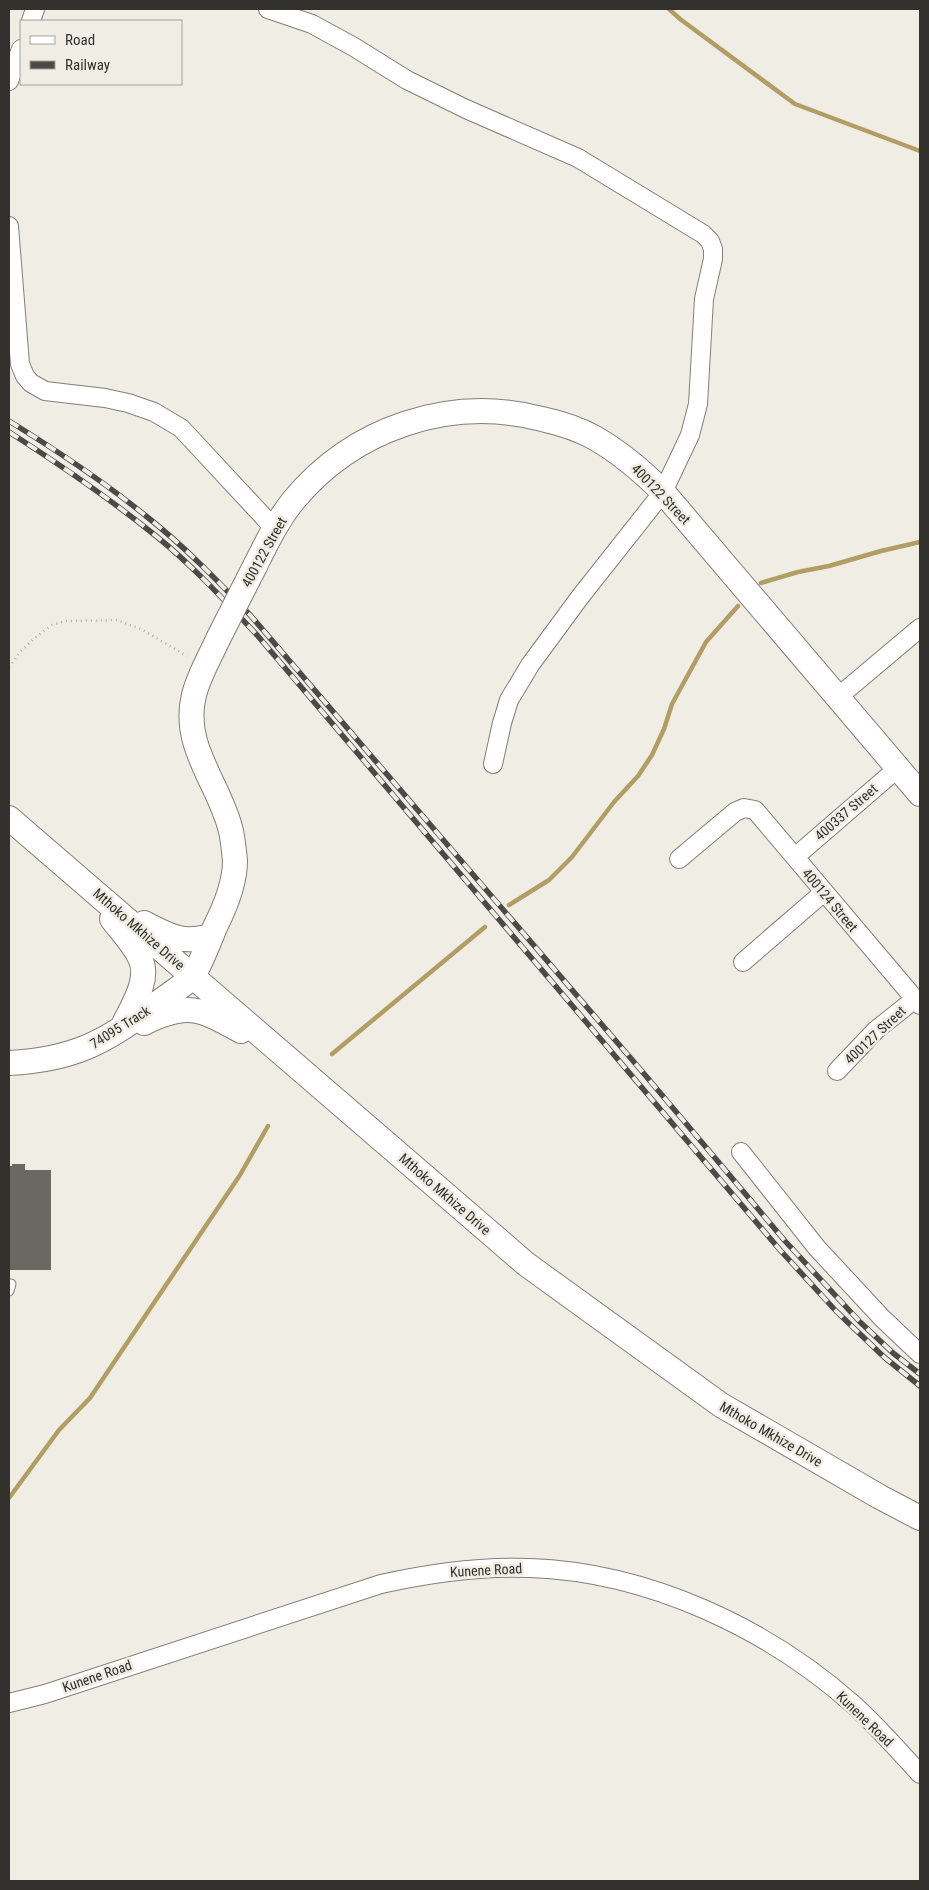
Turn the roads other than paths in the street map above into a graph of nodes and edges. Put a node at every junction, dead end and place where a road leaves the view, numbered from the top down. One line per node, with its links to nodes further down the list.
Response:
1 (268, 9): 5 (street)
2 (20, 52): 3 (street)
3 (9, 81)
4 (9, 226): 6 (street)
5 (663, 492): 6 (street, 400122 Street); 8 (street, 400122 Street); 9 (street)
6 (274, 528): 18 (street, 400122 Street, bridge)
7 (920, 628): 8 (street)
8 (838, 697): 10 (street, 400122 Street)
9 (492, 764)
10 (898, 768): 11 (street, 400122 Street); 13 (street, 400337 Street)
11 (920, 794)
12 (9, 818): 15 (street, Mthoko Mkhize Drive)
13 (794, 857): 14 (street, 400124 Street); 16 (street, 400124 Street)
14 (679, 859)
15 (75, 873): 17 (street, Mthoko Mkhize Drive); 22 (street)
16 (824, 892): 19 (street); 21 (street, 400124 Street)
17 (116, 909): 18 (street); 20 (street, Mthoko Mkhize Drive)
18 (212, 935): 20 (street, 400122 Street)
19 (743, 962)
20 (193, 976): 22 (street, 74095 Track); 24 (street, Mthoko Mkhize Drive)
21 (917, 1002): 26 (street, 400127 Street)
22 (122, 1028): 23 (street, 74095 Track)
23 (96, 1044): 24 (street); 25 (street, 74095 Track)
24 (278, 1051): 29 (street, Mthoko Mkhize Drive)
25 (9, 1063)
26 (837, 1071)
27 (742, 1152): 28 (street)
28 (920, 1354)
29 (920, 1518)
30 (9, 1703): 31 (street, Kunene Road)
31 (920, 1774)

